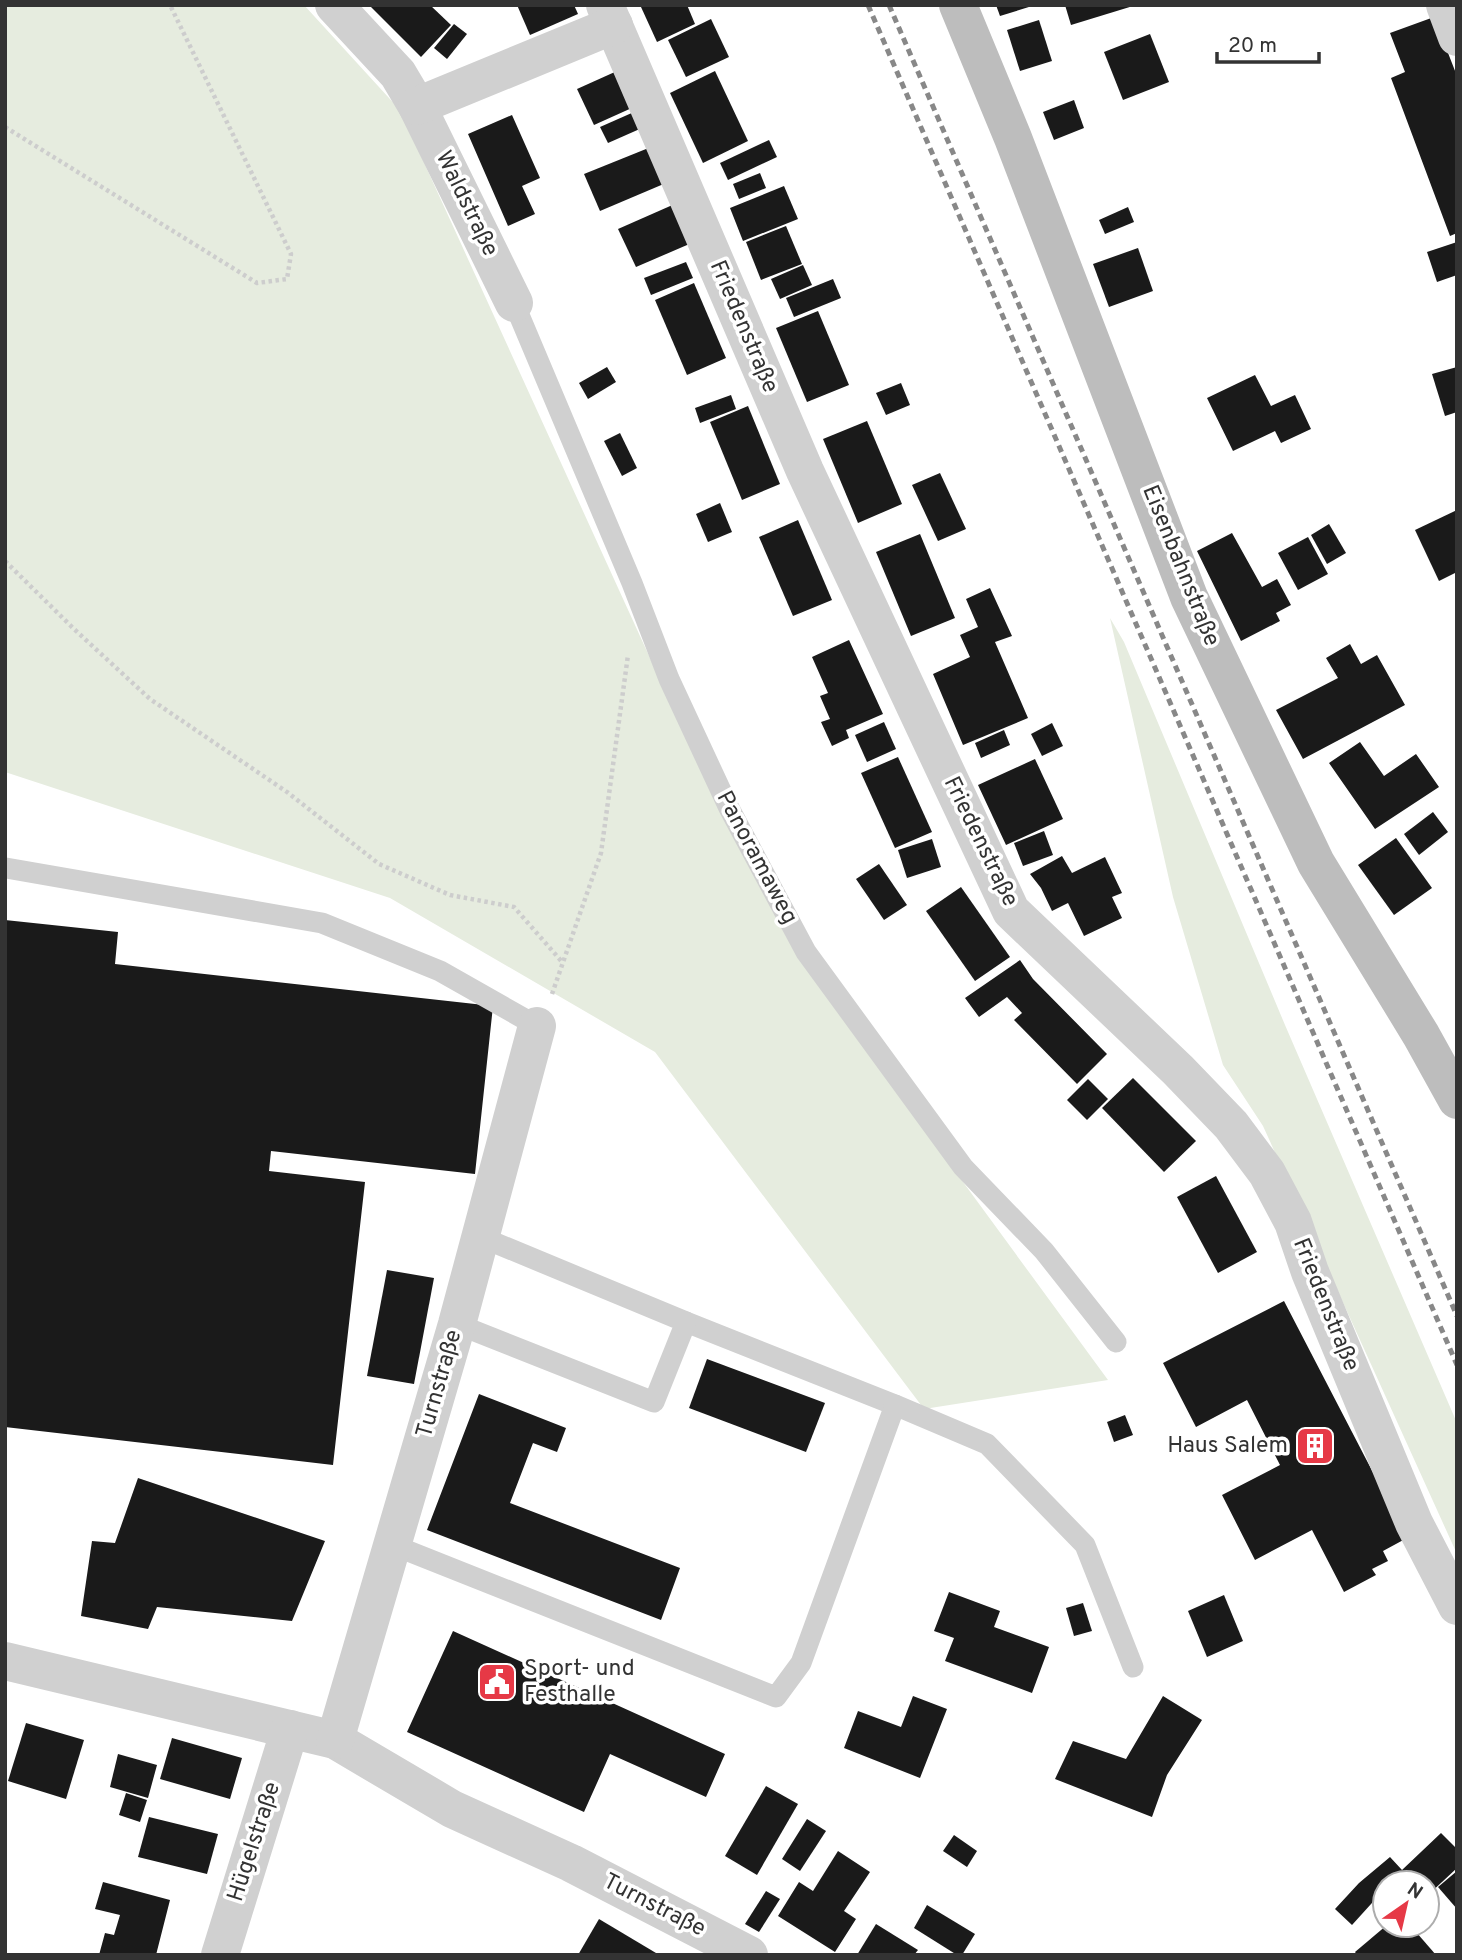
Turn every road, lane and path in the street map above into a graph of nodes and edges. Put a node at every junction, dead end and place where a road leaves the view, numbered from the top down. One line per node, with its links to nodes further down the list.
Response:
1 (170, 5): 8 (path)
2 (334, 5): 7 (street, Waldstraße)
3 (958, 5): 15 (main road, Eisenbahnstraße)
4 (1445, 5): 6 (street)
5 (610, 15): 7 (street); 22 (street, Friedenstraße)
6 (1457, 37)
7 (417, 106): 9 (street, Waldstraße)
8 (5, 127)
9 (514, 303): 19 (lane, Panoramaweg)
10 (5, 561): 13 (path)
11 (629, 651): 13 (path)
12 (6, 868): 14 (lane)
13 (563, 962): 14 (path)
14 (537, 1026): 16 (street, Turnstraße)
15 (1457, 1100)
16 (481, 1237): 17 (lane); 18 (street, Turnstraße)
17 (686, 1322): 18 (lane); 20 (lane)
18 (457, 1324): 21 (street, Turnstraße)
19 (1116, 1342)
20 (895, 1405): 21 (lane); 24 (lane)
21 (393, 1545): 26 (street, Turnstraße)
22 (1457, 1606)
23 (5, 1661): 25 (street, Turnstraße)
24 (1133, 1667)
25 (290, 1729): 26 (street, Turnstraße); 27 (street, Hügelstraße)
26 (335, 1740): 28 (street, Turnstraße)
27 (220, 1955)
28 (749, 1955)

